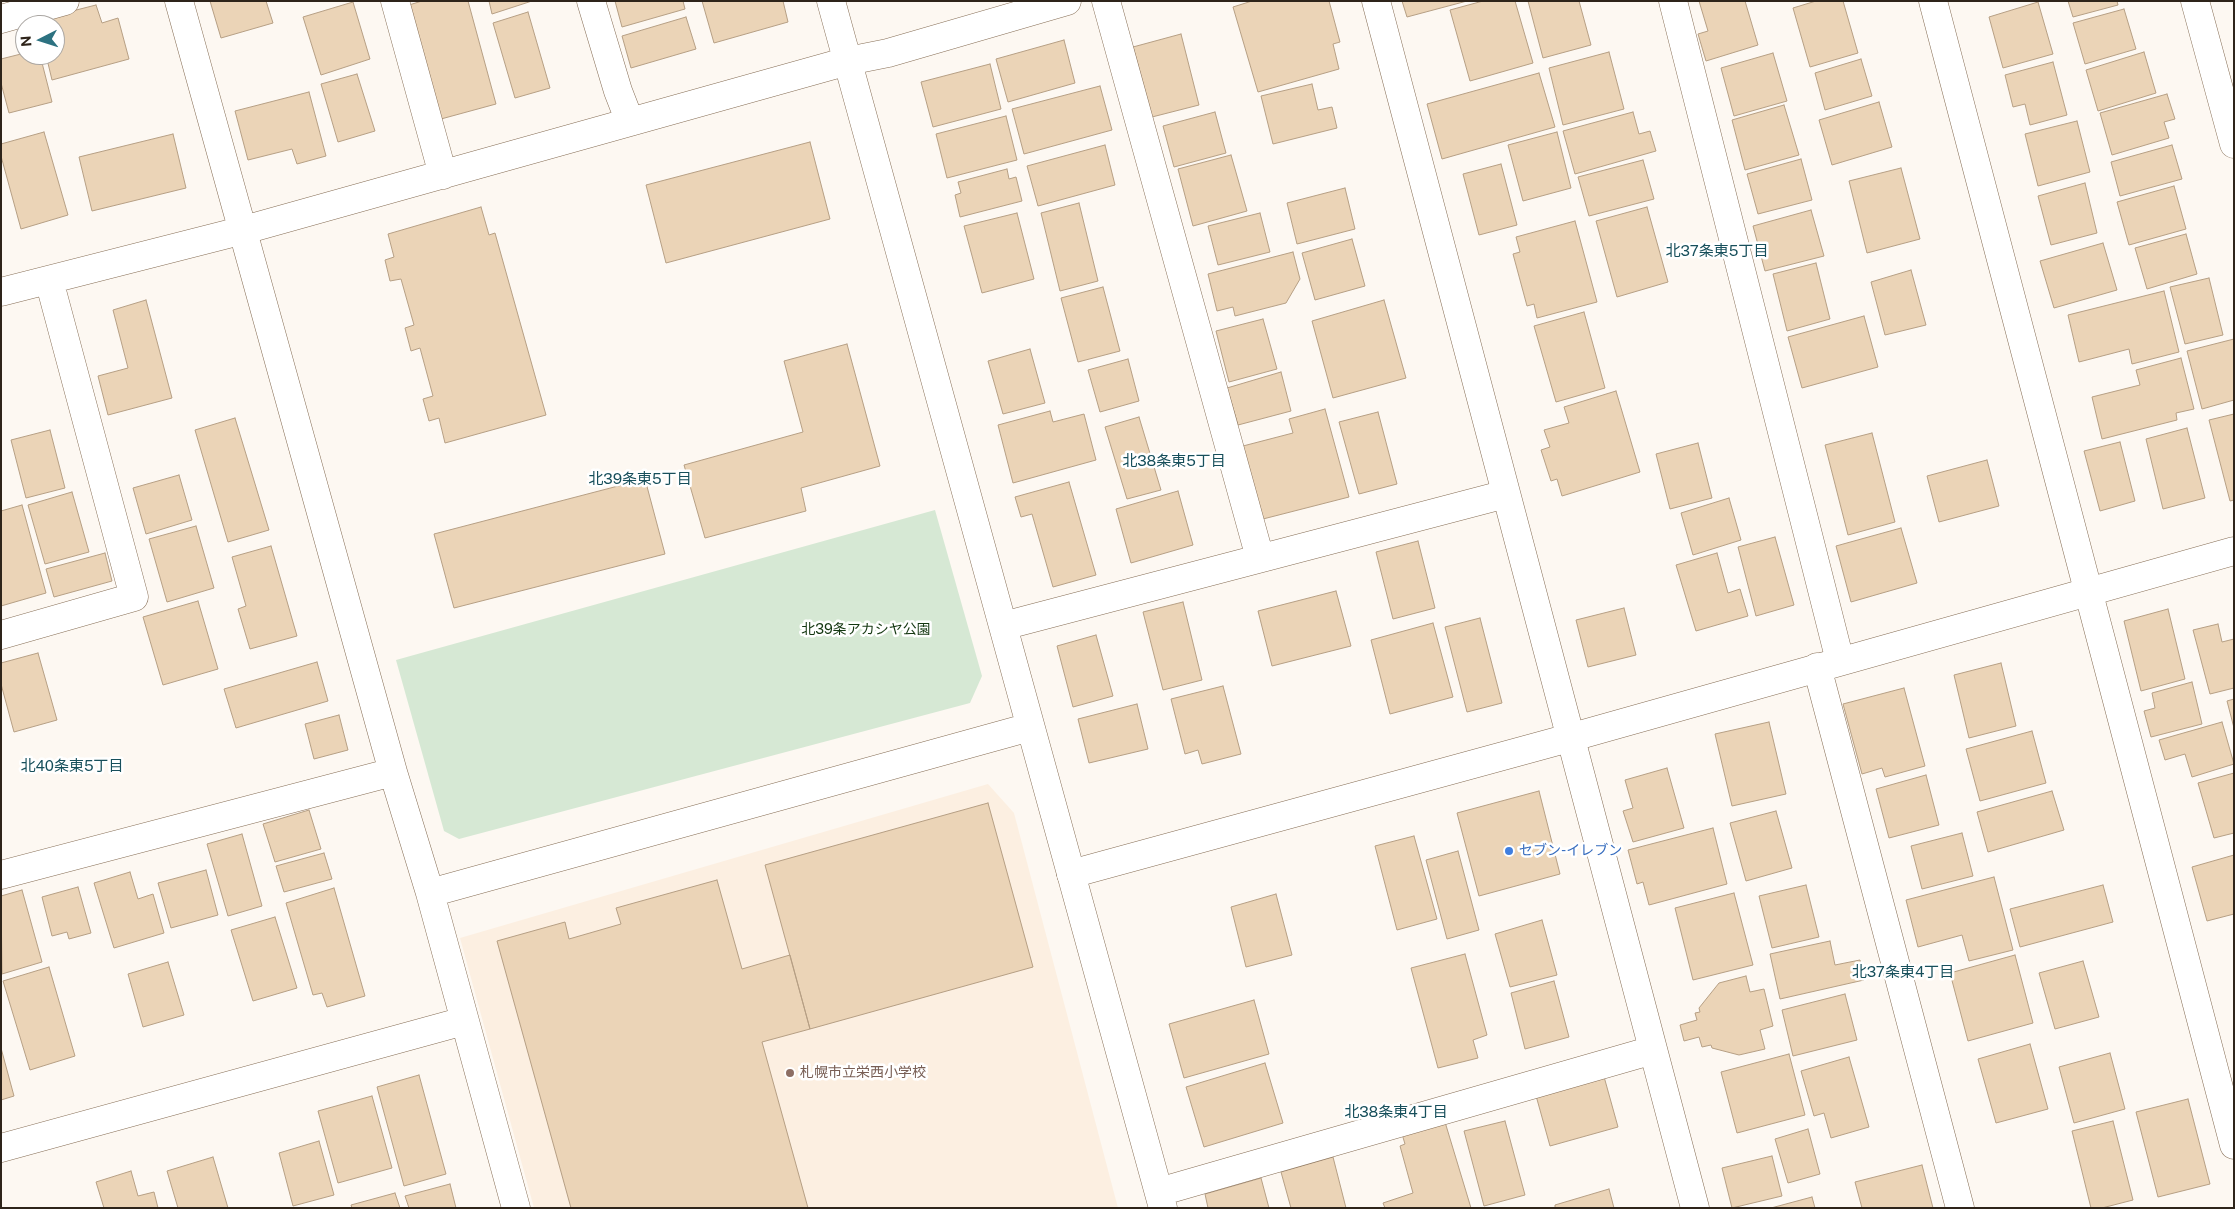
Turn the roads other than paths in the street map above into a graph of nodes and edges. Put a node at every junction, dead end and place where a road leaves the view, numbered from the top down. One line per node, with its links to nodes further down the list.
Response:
1 (65, 1): 12 (street)
2 (179, 1): 17 (street)
3 (395, 1): 16 (street)
4 (591, 1): 14 (street)
5 (831, 1): 13 (street)
6 (1068, 1): 13 (street)
7 (1106, 1): 22 (street)
8 (1376, 1): 20 (street)
9 (1673, 1): 26 (street)
10 (1934, 1): 23 (street)
11 (2194, 1): 15 (street)
12 (1, 19)
13 (848, 60): 14 (street); 24 (street)
14 (630, 122): 16 (street)
15 (2234, 144)
16 (443, 175): 17 (street)
17 (244, 230): 18 (street); 29 (street)
18 (49, 280): 19 (street); 25 (street)
19 (1, 292)
20 (1506, 494): 22 (street); 28 (street)
21 (2234, 551): 23 (street)
22 (1260, 558): 24 (street)
23 (2088, 591): 26 (street); 35 (street)
24 (1003, 626): 27 (street)
25 (1, 635)
26 (1828, 664): 28 (street); 40 (street)
27 (1030, 727): 30 (street); 32 (street)
28 (1569, 738): 30 (street); 34 (street)
29 (393, 772): 31 (street); 32 (street)
30 (1071, 874): 37 (street)
31 (1, 875)
32 (430, 893): 33 (street)
33 (464, 1021): 36 (street); 38 (street)
34 (1653, 1050): 37 (street); 39 (street)
35 (2234, 1145)
36 (1, 1148)
37 (1161, 1200)
38 (516, 1208)
39 (1695, 1208)
40 (1960, 1208)

